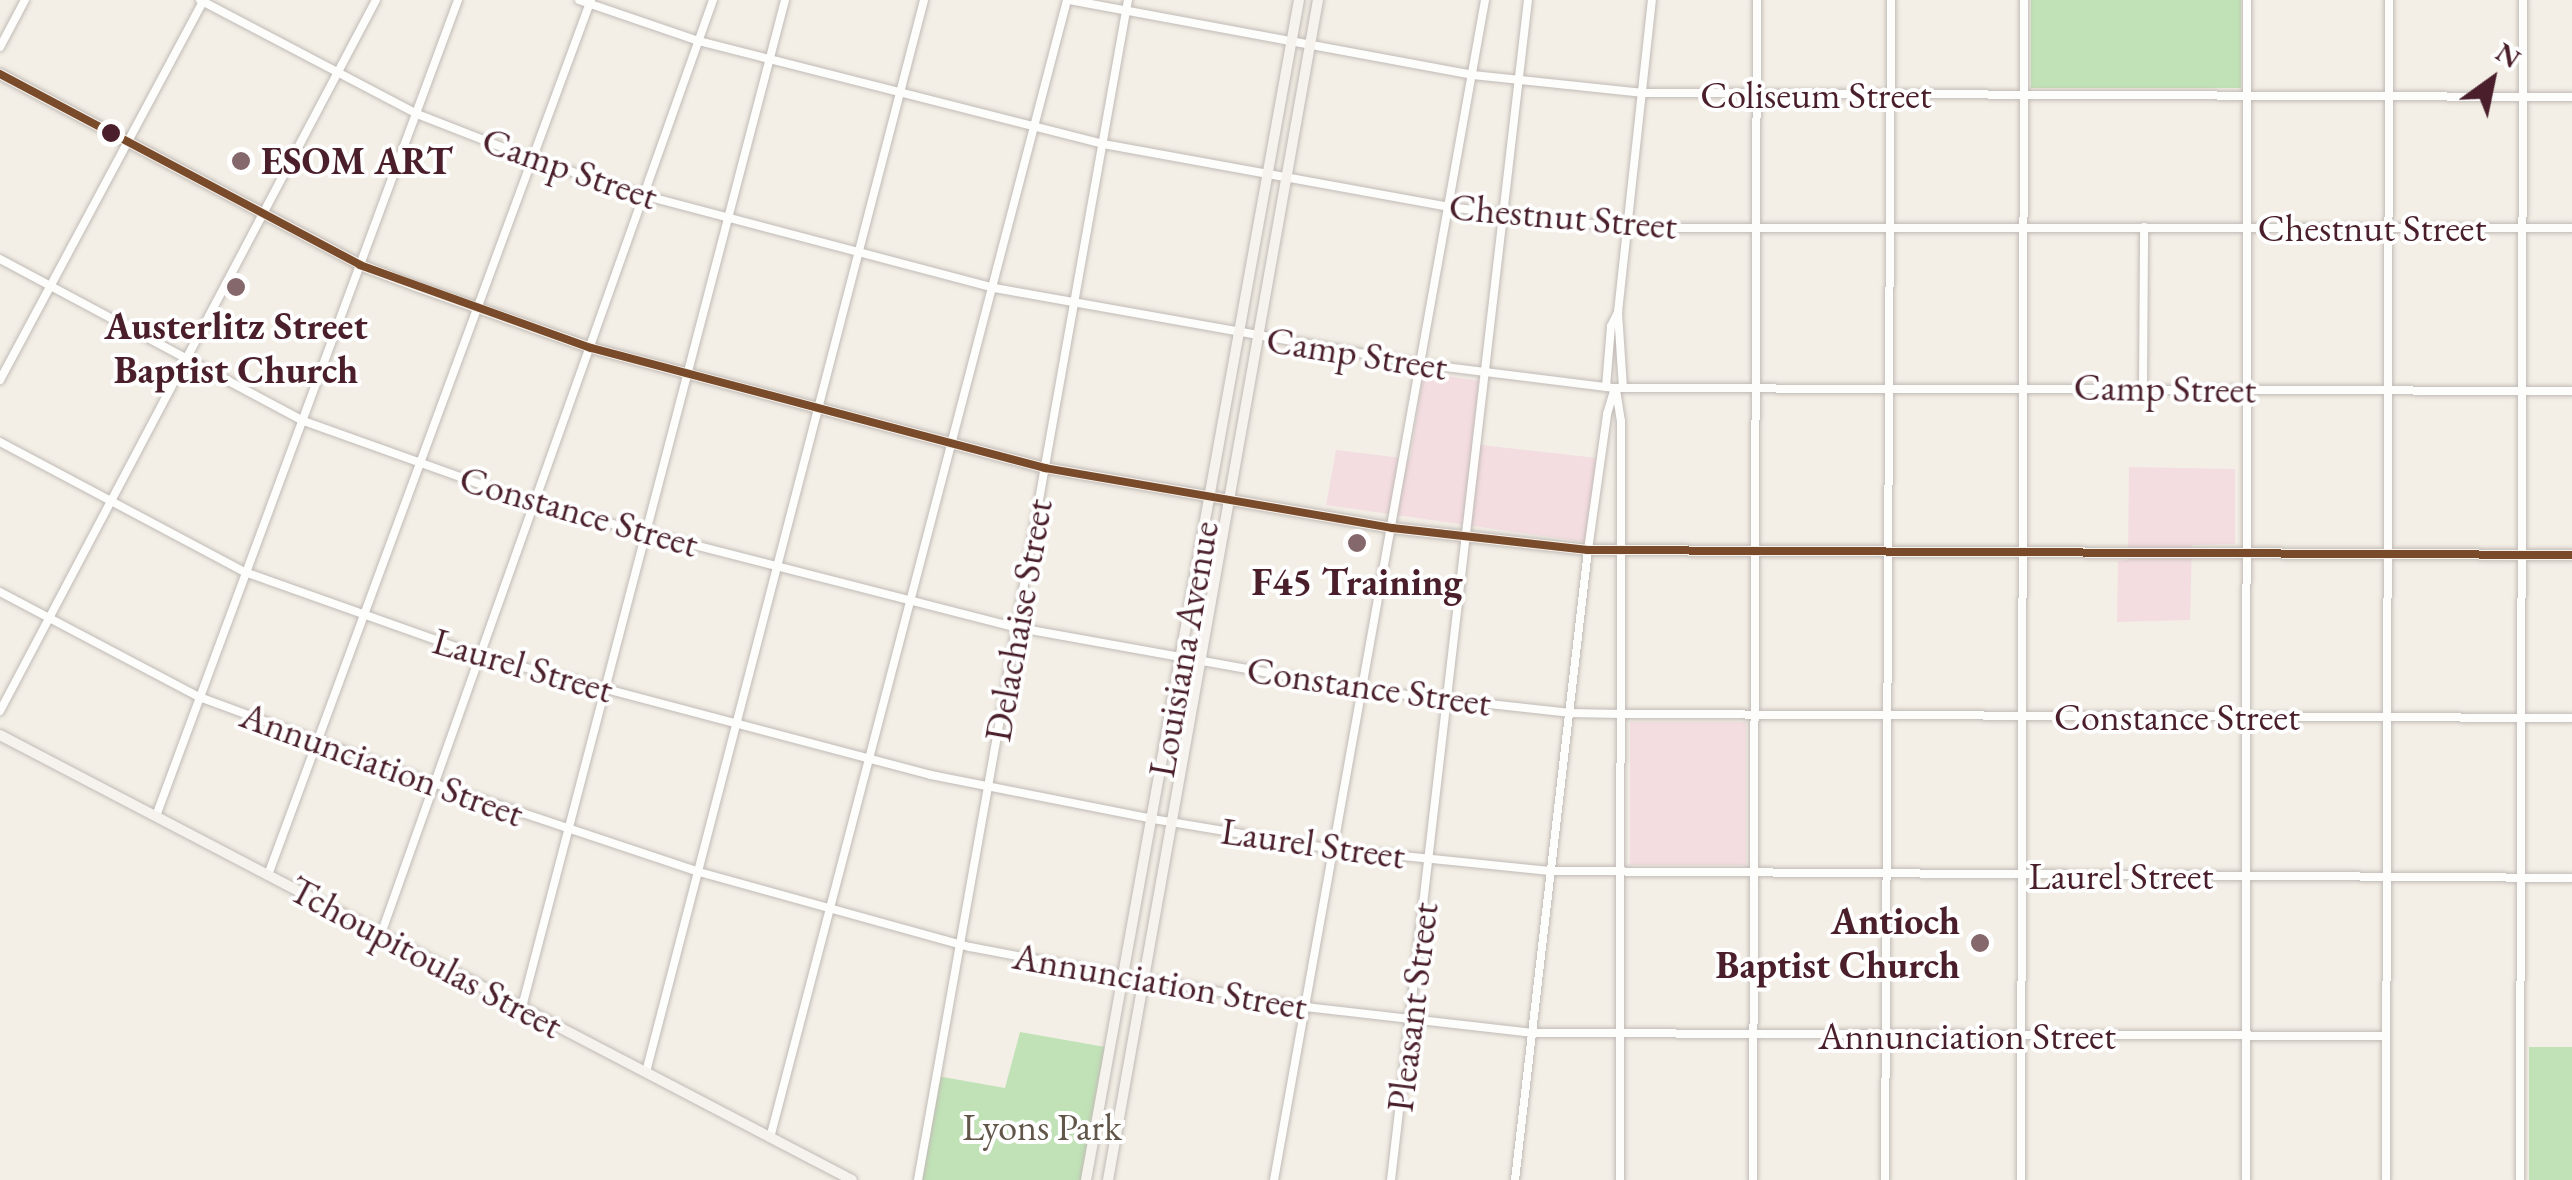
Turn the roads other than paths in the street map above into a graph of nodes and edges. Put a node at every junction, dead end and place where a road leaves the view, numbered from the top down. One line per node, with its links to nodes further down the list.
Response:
1 (25, 0): 26 (street)
2 (202, 0): 29 (street, Camp Street); 44 (street)
3 (376, 0): 29 (street)
4 (458, 0): 42 (street)
5 (579, 0): 22 (street, Chestnut Street)
6 (713, 0): 24 (street)
7 (785, 0): 28 (street)
8 (924, 0): 33 (street)
9 (1068, 0): 23 (street, Coliseum Street); 43 (street)
10 (1128, 0): 23 (street, Delachaise Street)
11 (1299, 0): 25 (street, Louisiana Avenue)
12 (1318, 0): 27 (street, Louisiana Avenue)
13 (1485, 0): 31 (street)
14 (1528, 0): 32 (street, Pleasant Street)
15 (1652, 0): 34 (street)
16 (1757, 0): 35 (street)
17 (1891, 0): 37 (street)
18 (2024, 0): 36 (street)
19 (2247, 0): 41 (street)
20 (2389, 0): 38 (street)
21 (2522, 0): 39 (street)
22 (590, 2): 24 (street, Chestnut Street); 46 (street)
23 (1126, 14): 25 (street, Coliseum Street); 45 (street, Delachaise Street)
24 (699, 41): 28 (street, Chestnut Street); 49 (street)
25 (1292, 44): 27 (street, Coliseum Street); 47 (street, Louisiana Avenue)
26 (0, 47)
27 (1309, 47): 31 (street, Coliseum Street); 48 (street, Louisiana Avenue)
28 (770, 60): 33 (street, Chestnut Street); 53 (street)
29 (338, 73): 42 (street, Camp Street); 52 (street)
30 (0, 74): 44 (street)
31 (1472, 74): 32 (street, Coliseum Street); 50 (street)
32 (1517, 82): 34 (street, Coliseum Street); 51 (street, Pleasant Street)
33 (901, 93): 43 (street, Chestnut Street); 63 (street)
34 (1642, 93): 35 (street, Coliseum Street); 57 (street)
35 (1757, 94): 37 (street, Coliseum Street); 54 (street)
36 (2024, 95): 37 (street, Coliseum Street); 41 (street, Coliseum Street); 55 (street)
37 (1892, 96): 58 (street)
38 (2389, 96): 39 (street, Coliseum Street); 41 (street, Coliseum Street); 60 (street)
39 (2522, 97): 40 (street, Coliseum Street); 61 (street)
40 (2572, 97)
41 (2246, 99): 59 (street)
42 (418, 114): 46 (street, Camp Street); 65 (street)
43 (1035, 127): 45 (street, Chestnut Street); 67 (street)
44 (126, 142): 52 (street); 66 (street)
45 (1103, 144): 47 (street, Chestnut Street); 68 (street, Delachaise Street)
46 (530, 158): 49 (street, Camp Street); 69 (street)
47 (1268, 174): 48 (street, Chestnut Street); 71 (street, Louisiana Avenue)
48 (1286, 178): 50 (street, Chestnut Street); 72 (street, Louisiana Avenue)
49 (646, 196): 53 (street, Camp Street); 73 (street)
50 (1448, 207): 51 (street, Chestnut Street); 75 (street)
51 (1503, 213): 57 (street, Chestnut Street); 76 (street, Pleasant Street)
52 (264, 214): 65 (street); 74 (street)
53 (729, 219): 63 (street, Camp Street); 77 (street)
54 (1757, 226): 57 (street, Chestnut Street); 58 (street, Chestnut Street); 83 (street)
55 (2024, 226): 56 (street, Chestnut Street); 58 (street, Chestnut Street); 81 (street)
56 (2144, 227): 59 (street, Chestnut Street); 82 (street)
57 (1626, 228): 70 (street)
58 (1890, 228): 80 (street)
59 (2249, 228): 60 (street, Chestnut Street); 84 (street)
60 (2389, 228): 61 (street, Chestnut Street); 85 (street)
61 (2522, 228): 62 (street, Chestnut Street); 86 (street)
62 (2572, 228)
63 (862, 254): 67 (street, Camp Street); 88 (street)
64 (0, 259): 66 (street, Constance Street)
65 (360, 265): 69 (street); 89 (street)
66 (50, 286): 74 (street, Constance Street); 78 (street)
67 (994, 288): 68 (street, Camp Street); 91 (street)
68 (1075, 305): 71 (street, Camp Street); 93 (street, Delachaise Street)
69 (475, 308): 73 (street); 92 (street)
70 (1618, 312): 79 (street); 79 (street)
71 (1239, 333): 72 (street, Camp Street); 94 (street, Louisiana Avenue)
72 (1258, 337): 75 (street, Camp Street); 95 (street, Louisiana Avenue)
73 (591, 348): 77 (street); 97 (street)
74 (188, 359): 89 (street, Constance Street); 96 (street)
75 (1421, 364): 76 (street, Camp Street); 98 (street)
76 (1486, 373): 79 (street, Camp Street); 100 (street, Pleasant Street)
77 (688, 374): 88 (street); 99 (street)
78 (0, 380)
79 (1615, 387): 83 (street, Camp Street); 101 (street); 102 (street)
80 (1891, 387): 81 (street, Camp Street); 83 (street, Camp Street); 104 (street)
81 (2024, 387): 82 (street, Camp Street); 105 (street)
82 (2143, 387): 84 (street, Camp Street)
83 (1754, 388): 103 (street)
84 (2248, 390): 85 (street, Camp Street); 106 (street)
85 (2389, 390): 86 (street, Camp Street); 107 (street)
86 (2522, 390): 87 (street, Camp Street); 108 (street)
87 (2572, 390)
88 (819, 409): 91 (street); 110 (street)
89 (301, 420): 92 (street, Constance Street); 111 (street)
90 (0, 442): 96 (street, Laurel Street)
91 (950, 444): 93 (street); 115 (street)
92 (418, 464): 97 (street, Constance Street); 116 (street)
93 (1045, 468): 94 (street); 118 (street, Delachaise Street)
94 (1210, 497): 95 (street); 112 (street, Louisiana Avenue)
95 (1230, 501): 98 (street); 113 (street, Louisiana Avenue)
96 (112, 502): 111 (street, Laurel Street); 117 (street)
97 (535, 504): 99 (street, Constance Street); 119 (street)
98 (1392, 528): 100 (street); 123 (street)
99 (647, 533): 110 (street, Constance Street); 122 (street)
100 (1466, 539): 101 (street); 125 (street, Pleasant Street)
101 (1588, 550): 102 (street); 127 (street)
102 (1620, 550): 103 (street); 128 (street)
103 (1754, 550): 104 (street); 129 (street)
104 (1890, 552): 105 (street); 130 (street)
105 (2023, 554): 106 (street); 131 (street)
106 (2248, 554): 107 (street); 132 (street)
107 (2388, 554): 108 (street); 133 (street)
108 (2522, 555): 109 (street); 134 (street)
109 (2572, 555)
110 (779, 567): 115 (street, Constance Street); 136 (street)
111 (245, 572): 116 (street, Laurel Street); 124 (street)
112 (1197, 576): 113 (street); 120 (street, Louisiana Avenue)
113 (1215, 579): 121 (street, Louisiana Avenue)
114 (0, 592): 117 (street, Annunciation Street)
115 (910, 601): 118 (street, Constance Street); 139 (street)
116 (362, 616): 119 (street, Laurel Street); 138 (street)
117 (49, 618): 124 (street, Annunciation Street); 126 (street)
118 (1019, 628): 120 (street, Constance Street); 141 (street, Delachaise Street)
119 (481, 656): 122 (street, Laurel Street); 140 (street)
120 (1182, 657): 121 (street, Constance Street); 143 (street, Louisiana Avenue)
121 (1200, 660): 123 (street, Constance Street); 144 (street, Louisiana Avenue)
122 (607, 690): 136 (street, Laurel Street); 145 (street)
123 (1362, 690): 125 (street, Constance Street); 146 (street)
124 (199, 698): 138 (street, Annunciation Street); 142 (street)
125 (1447, 700): 127 (street, Constance Street); 147 (street, Pleasant Street)
126 (0, 711)
127 (1569, 713): 128 (street, Constance Street); 148 (street)
128 (1622, 714): 129 (street, Constance Street); 150 (street)
129 (1754, 714): 130 (street, Constance Street); 151 (street)
130 (1887, 714): 131 (street, Constance Street); 152 (street)
131 (2023, 716): 132 (street, Constance Street); 154 (street)
132 (2247, 717): 133 (street, Constance Street); 155 (street)
133 (2387, 717): 134 (street, Constance Street); 156 (street)
134 (2522, 718): 135 (street, Constance Street); 157 (street)
135 (2572, 718)
136 (737, 724): 139 (street, Laurel Street); 149 (street)
137 (0, 735): 142 (street, Tchoupitoulas Street)
138 (318, 740): 140 (street, Annunciation Street); 153 (street)
139 (870, 760): 141 (street, Laurel Street); 159 (street)
140 (436, 784): 145 (street, Annunciation Street); 160 (street)
141 (988, 787): 143 (street, Laurel Street); 161 (street, Delachaise Street)
142 (156, 816): 153 (street, Tchoupitoulas Street)
143 (1153, 819): 144 (street, Laurel Street); 162 (street, Louisiana Avenue)
144 (1171, 822): 146 (street, Laurel Street); 163 (street, Louisiana Avenue)
145 (570, 831): 149 (street, Annunciation Street); 164 (street)
146 (1333, 849): 147 (street, Laurel Street); 165 (street)
147 (1429, 860): 148 (street, Laurel Street); 166 (street, Pleasant Street)
148 (1551, 871): 150 (street, Laurel Street); 167 (street)
149 (699, 872): 159 (street, Annunciation Street); 174 (street)
150 (1621, 872): 151 (street, Laurel Street); 168 (street)
151 (1755, 874): 152 (street, Laurel Street); 170 (street)
152 (1886, 874): 154 (street, Laurel Street); 171 (street)
153 (268, 875): 160 (street, Tchoupitoulas Street)
154 (2022, 876): 155 (street, Laurel Street); 169 (street)
155 (2246, 876): 156 (street, Laurel Street); 172 (street)
156 (2386, 877): 157 (street, Laurel Street); 173 (street)
157 (2521, 878): 158 (street, Laurel Street); 189 (street)
158 (2572, 878)
159 (830, 908): 161 (street, Annunciation Street); 175 (street)
160 (381, 934): 164 (street, Tchoupitoulas Street)
161 (960, 944): 162 (street, Annunciation Street); 177 (street, Delachaise Street)
162 (1124, 975): 163 (street, Annunciation Street); 178 (street, Louisiana Avenue)
163 (1144, 978): 165 (street, Annunciation Street); 179 (street, Louisiana Avenue)
164 (522, 1007): 174 (street, Tchoupitoulas Street)
165 (1306, 1007): 166 (street, Annunciation Street); 180 (street)
166 (1410, 1019): 167 (street, Annunciation Street); 181 (street, Pleasant Street)
167 (1532, 1033): 168 (street, Annunciation Street); 182 (street)
168 (1620, 1035): 170 (street, Annunciation Street); 183 (street)
169 (2022, 1035): 171 (street, Annunciation Street); 172 (street, Annunciation Street); 186 (street)
170 (1754, 1036): 171 (street, Annunciation Street); 184 (street)
171 (1888, 1036): 185 (street)
172 (2246, 1036): 173 (street, Annunciation Street); 187 (street)
173 (2386, 1036): 188 (street)
174 (646, 1072): 175 (street, Tchoupitoulas Street)
175 (770, 1138): 176 (street, Tchoupitoulas Street)
176 (852, 1180)
177 (918, 1180)
178 (1086, 1180)
179 (1108, 1180)
180 (1274, 1180)
181 (1392, 1180)
182 (1515, 1180)
183 (1620, 1180)
184 (1753, 1180)
185 (1885, 1180)
186 (2022, 1180)
187 (2246, 1180)
188 (2386, 1180)
189 (2520, 1180)

